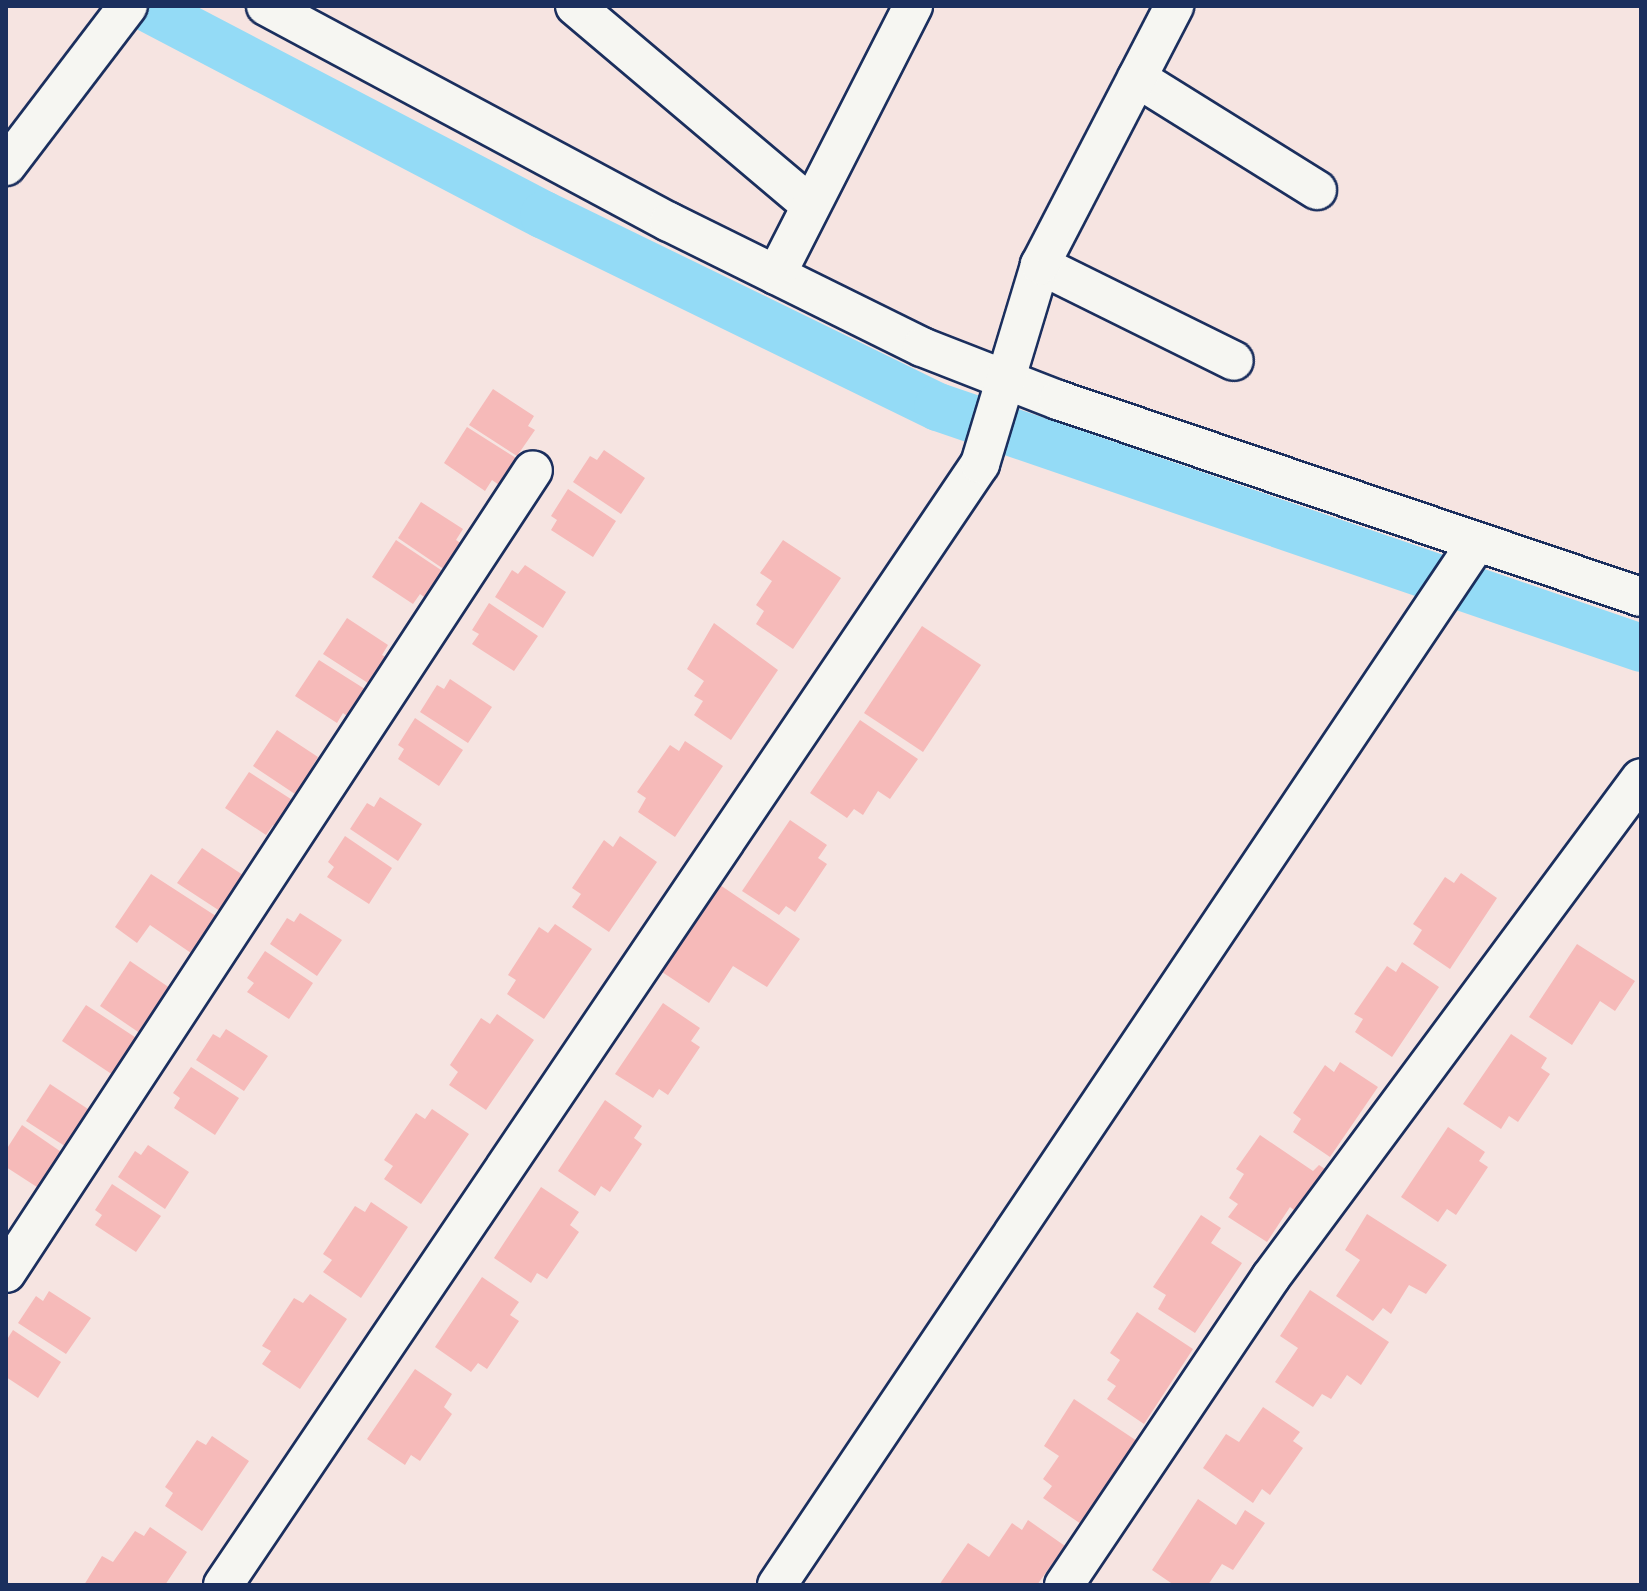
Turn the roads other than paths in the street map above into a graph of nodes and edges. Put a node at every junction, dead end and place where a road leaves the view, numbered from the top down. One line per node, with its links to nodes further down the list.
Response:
1 (266, 6): 11 (street)
2 (575, 6): 9 (street)
3 (913, 6): 9 (street)
4 (1174, 6): 6 (street)
5 (122, 15): 7 (street)
6 (1137, 78): 8 (street); 10 (street)
7 (6, 166)
8 (1317, 190)
9 (808, 203): 11 (street)
10 (1040, 265): 12 (street); 13 (street)
11 (776, 275): 13 (street)
12 (1234, 361)
13 (1005, 382): 15 (street); 19 (street)
14 (533, 470): 18 (street)
15 (1476, 544): 16 (street); 20 (street)
16 (1641, 597)
17 (1641, 778): 21 (street)
18 (6, 1273)
19 (223, 1585)
20 (777, 1585)
21 (1064, 1585)

